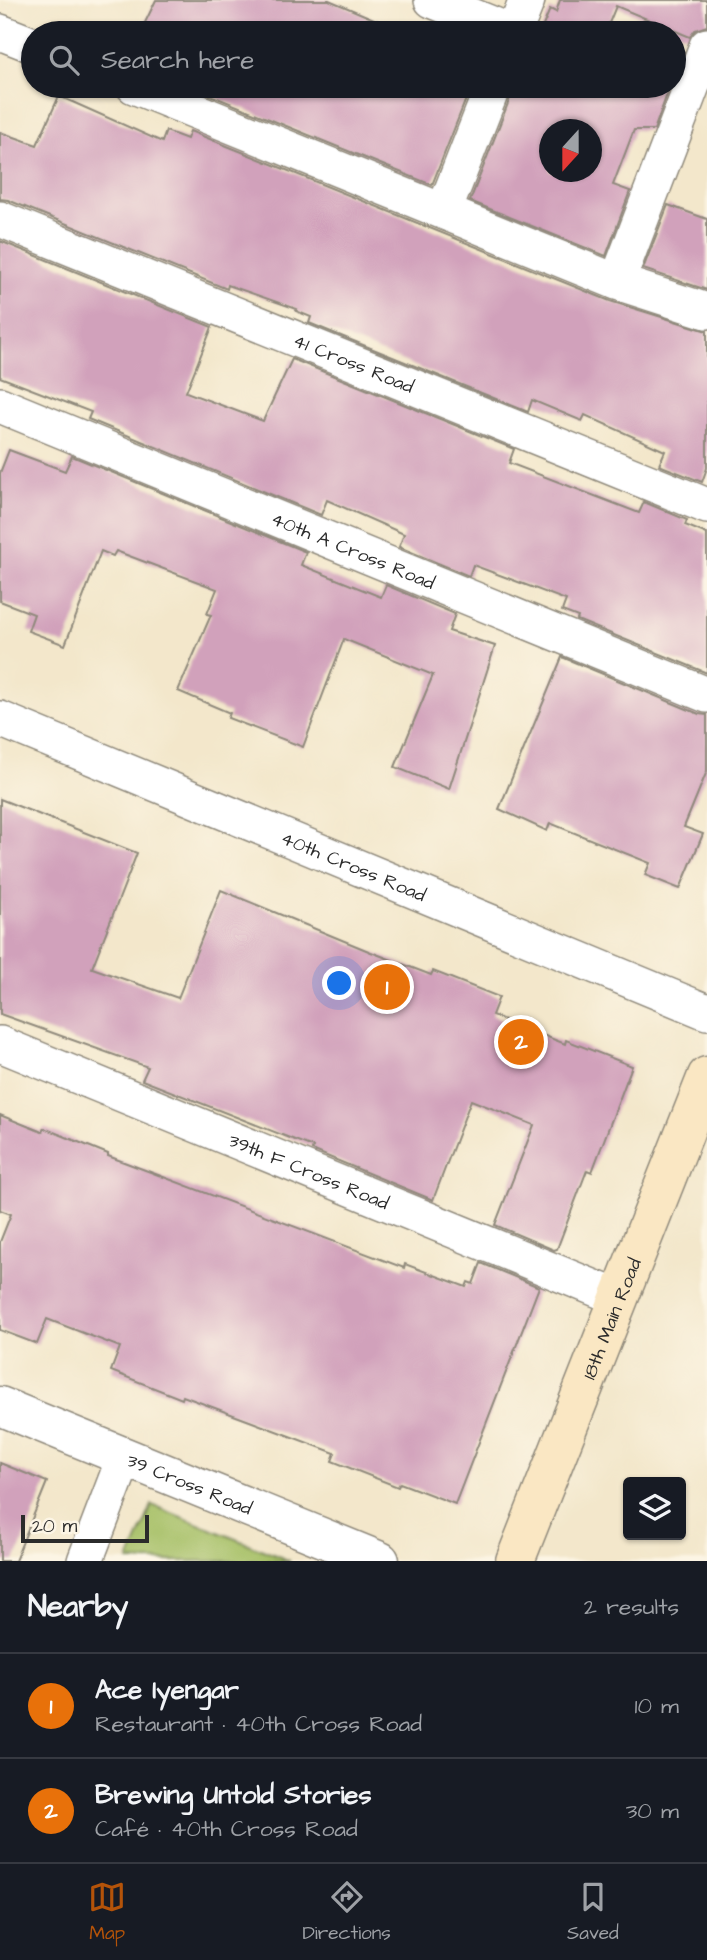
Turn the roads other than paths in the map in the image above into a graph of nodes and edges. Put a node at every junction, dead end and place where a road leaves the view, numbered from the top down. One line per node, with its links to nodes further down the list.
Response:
1 (432, 0): 3 (street)
2 (527, 0): 4 (street)
3 (484, 21)
4 (519, 21)
5 (0, 32): 6 (street)
6 (21, 40)
7 (707, 46): 12 (street)
8 (164, 98): 10 (street)
9 (488, 98): 10 (street)
10 (444, 211): 12 (street)
11 (0, 219): 15 (street, 41 Cross Road)
12 (617, 282): 13 (street)
13 (707, 311)
14 (0, 405): 16 (street, 40th A Cross Road)
15 (707, 506)
16 (707, 695)
17 (0, 719): 18 (street, 40th Cross Road)
18 (707, 1012)
19 (0, 1044): 21 (street, 39th F Cross Road)
20 (707, 1076): 21 (main road, 18th Main Road)
21 (620, 1298): 26 (main road, 18th Main Road)
22 (0, 1405): 23 (street, 39 Cross Road)
23 (125, 1456): 24 (street); 25 (street, 39 Cross Road)
24 (85, 1561)
25 (380, 1561)
26 (514, 1561)

